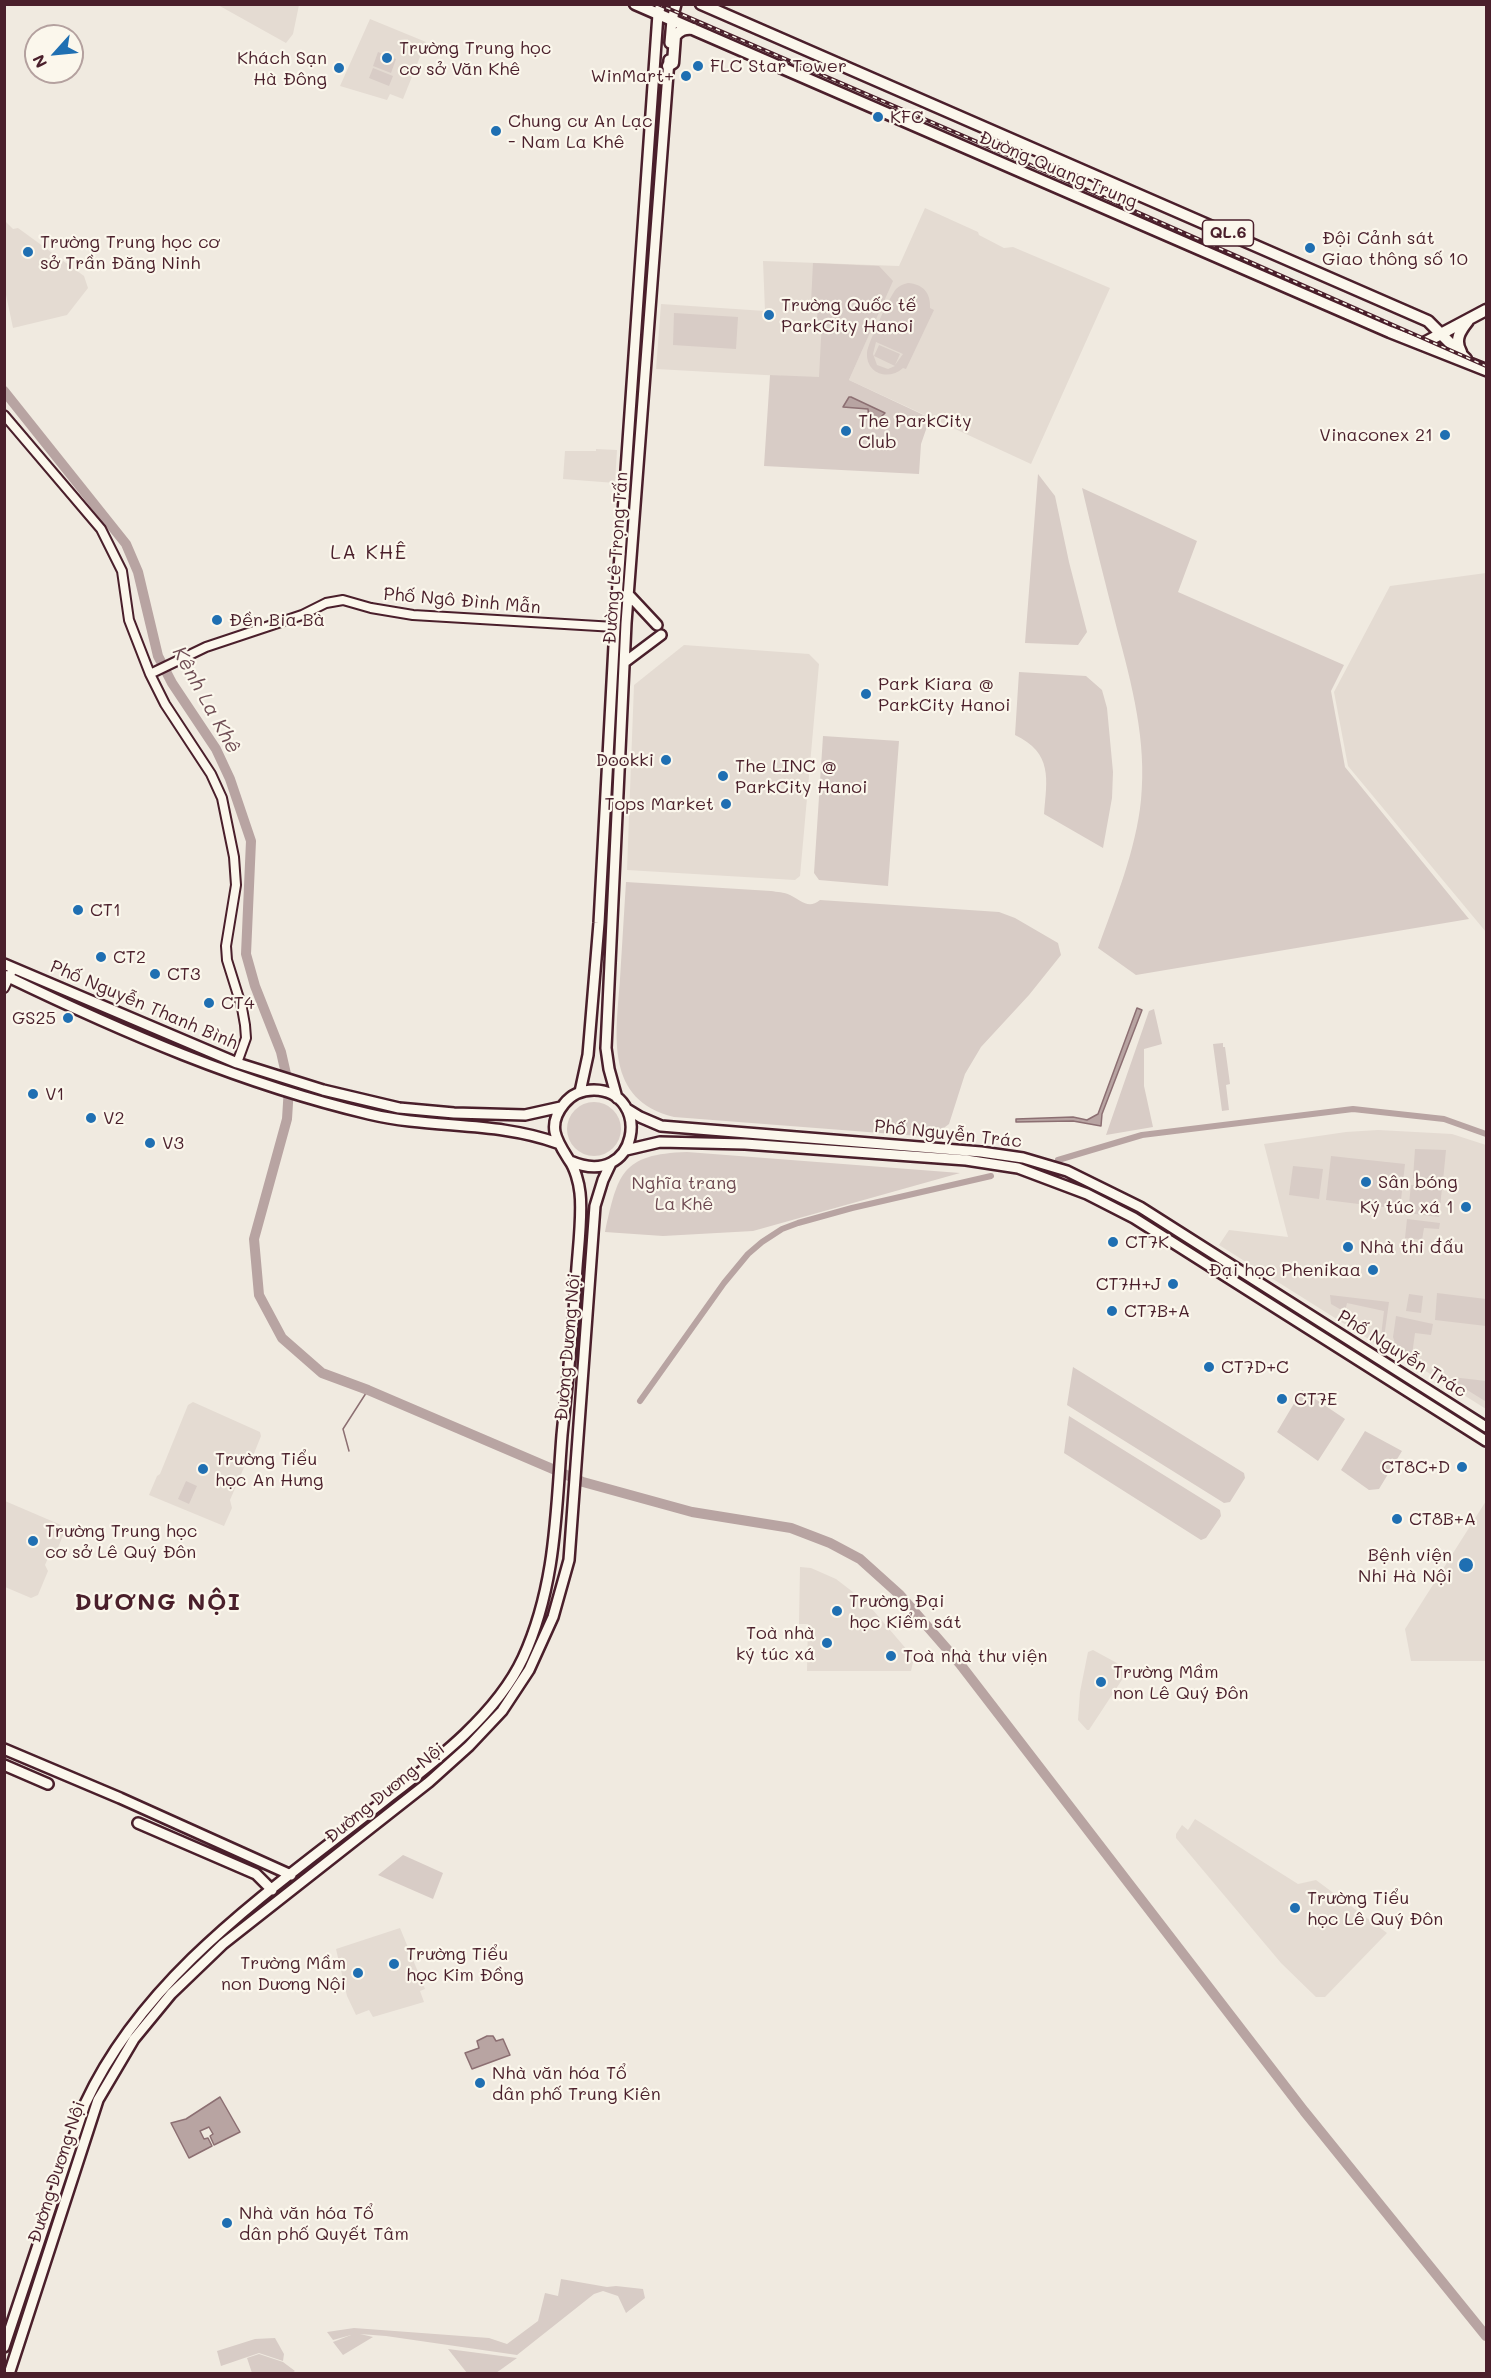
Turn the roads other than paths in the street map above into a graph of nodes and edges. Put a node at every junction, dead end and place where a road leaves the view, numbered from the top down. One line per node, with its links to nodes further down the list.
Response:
1 (635, 4): 4 (highway, Đường Quang Trung / QL.6)
2 (676, 4): 5 (main road, Đường Lê Trọng Tấn)
3 (701, 4): 11 (highway, Đường Quang Trung / QL.6)
4 (659, 9): 5 (highway, Đường Quang Trung / QL.6); 6 (main road, Đường Lê Trọng Tấn)
5 (671, 25): 6 (main road); 7 (highway, Đường Quang Trung / QL.6); 8 (main road, Đường Lê Trọng Tấn)
6 (657, 27): 19 (main road, Đường Lê Trọng Tấn)
7 (693, 29): 8 (highway); 13 (highway, Đường Quang Trung / QL.6)
8 (668, 66): 17 (main road, Đường Lê Trọng Tấn)
9 (1486, 310): 10 (highway)
10 (1472, 317): 11 (highway); 12 (highway); 14 (highway)
11 (1428, 321): 12 (highway, Đường Quang Trung / QL.6)
12 (1441, 334): 13 (highway); 14 (highway, Đường Quang Trung / QL.6)
13 (1422, 344): 14 (highway, Đường Quang Trung / QL.6)
14 (1468, 362): 15 (highway, Đường Quang Trung / QL.6)
15 (1486, 370)
16 (4, 415): 22 (street)
17 (628, 594): 18 (main road); 21 (main road, Đường Lê Trọng Tấn)
18 (657, 625)
19 (615, 627): 22 (street, Phố Ngô Đình Mẫn); 28 (main road, Đường Lê Trọng Tấn)
20 (661, 635): 21 (main road)
21 (625, 662): 29 (main road, Đường Lê Trọng Tấn)
22 (153, 673): 27 (street)
23 (4, 964): 24 (main road, Phố Nguyễn Thanh Bình)
24 (14, 968): 25 (street); 27 (main road, Phố Nguyễn Thanh Bình)
25 (7, 977): 26 (street); 33 (main road, Phố Nguyễn Thanh Bình)
26 (4, 988)
27 (237, 1063): 30 (main road, Phố Nguyễn Thanh Bình)
28 (580, 1092): 29 (main road); 30 (main road)
29 (617, 1098): 31 (main road)
30 (561, 1107): 33 (main road)
31 (626, 1108): 32 (main road, Phố Nguyễn Trác); 35 (main road)
32 (746, 1133): 34 (main road); 38 (main road, Phố Nguyễn Trác)
33 (557, 1143): 36 (main road)
34 (746, 1144): 35 (main road, Phố Nguyễn Trác); 41 (main road, Phố Nguyễn Trác)
35 (626, 1150): 37 (main road)
36 (570, 1161): 37 (main road); 39 (main road, Đường Dương Nội)
37 (611, 1163): 40 (main road, Đường Dương Nội)
38 (1278, 1296): 41 (main road); 42 (main road, Phố Nguyễn Trác)
39 (575, 1297): 40 (main road); 46 (main road, Đường Dương Nội)
40 (588, 1297): 47 (main road, Đường Dương Nội)
41 (1272, 1304): 43 (main road, Phố Nguyễn Trác)
42 (1486, 1427)
43 (1486, 1441)
44 (4, 1749): 50 (main road)
45 (4, 1765): 48 (main road)
46 (421, 1772): 47 (main road); 52 (main road, Đường Dương Nội)
47 (429, 1782): 54 (main road, Đường Dương Nội)
48 (48, 1784)
49 (138, 1823): 51 (main road)
50 (240, 1852): 51 (main road); 52 (main road)
51 (234, 1864): 53 (main road)
52 (291, 1875): 53 (main road, Đường Dương Nội)
53 (272, 1890): 54 (main road, Đường Dương Nội)
54 (93, 2098): 55 (main road, Đường Dương Nội); 56 (main road, Đường Dương Nội)
55 (4, 2347)
56 (9, 2373)

